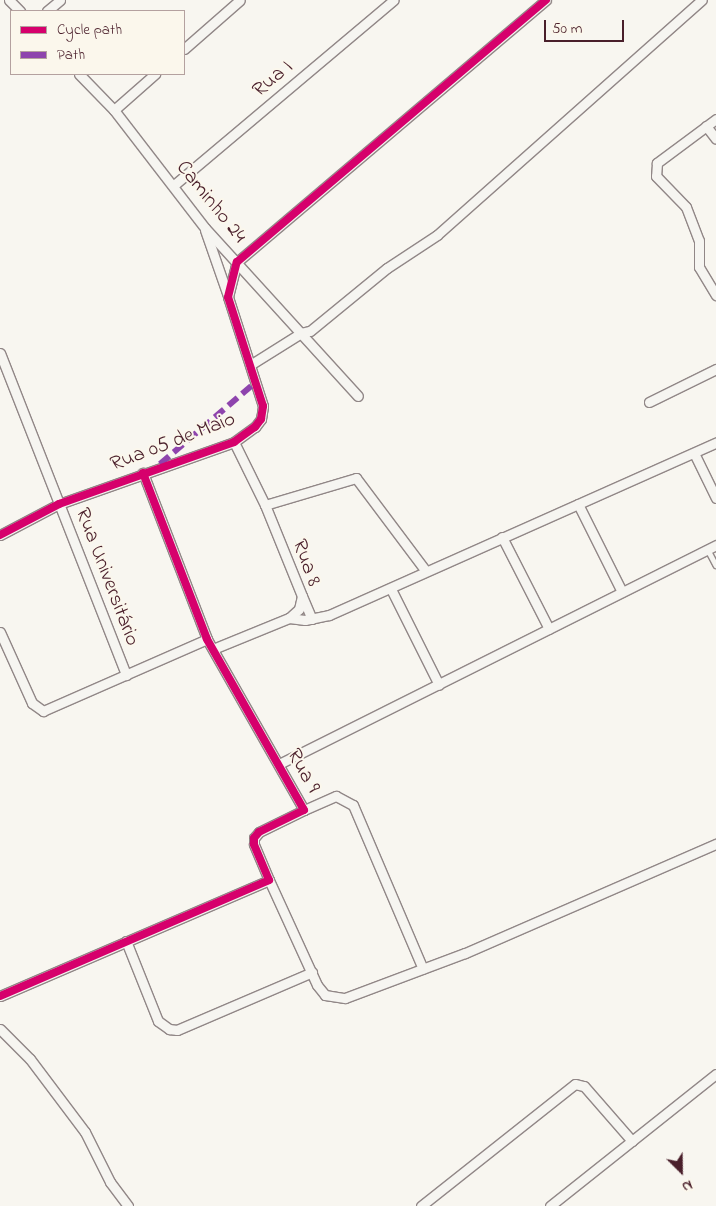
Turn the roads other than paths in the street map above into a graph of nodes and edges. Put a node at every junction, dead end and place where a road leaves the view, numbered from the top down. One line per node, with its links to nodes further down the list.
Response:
1 (9, 0): 7 (street)
2 (60, 0): 8 (street)
3 (240, 0): 9 (street)
4 (394, 0): 16 (street, Rua I)
5 (546, 0): 18 (street)
6 (702, 0): 21 (street)
7 (19, 10)
8 (47, 10)
9 (185, 48)
10 (80, 75): 12 (street, Caminho 24)
11 (154, 75): 12 (street)
12 (114, 110): 16 (street, Caminho 24)
13 (716, 119): 14 (street)
14 (706, 126): 15 (street); 19 (street)
15 (716, 139)
16 (174, 185): 17 (street, Caminho 24)
17 (204, 228): 18 (street, Caminho 24); 20 (street, Rua 05 de Maio)
18 (237, 262): 20 (street); 21 (street, Caminho 24)
19 (716, 294)
20 (228, 297): 23 (street, Rua 05 de Maio)
21 (301, 333): 23 (street); 25 (street, Caminho 24)
22 (0, 353): 32 (street, Rua Universitário)
23 (250, 366): 27 (street, Rua 05 de Maio)
24 (716, 369): 26 (street)
25 (358, 396)
26 (649, 402)
27 (234, 442): 30 (street, Rua 05 de Maio); 34 (street, Rua 8)
28 (716, 443): 29 (street)
29 (694, 453): 31 (street); 33 (street)
30 (143, 473): 32 (street, Rua 05 de Maio); 47 (street, Rua 9)
31 (716, 498)
32 (60, 504): 35 (street, Rua 05 de Maio); 49 (street, Rua Universitário)
33 (578, 504): 36 (street); 41 (street)
34 (265, 505): 39 (street); 42 (street, Rua 8)
35 (0, 535)
36 (502, 537): 39 (street); 45 (street)
37 (712, 548): 38 (lane); 41 (street)
38 (716, 565)
39 (425, 570): 40 (street)
40 (391, 589): 44 (street); 50 (street)
41 (622, 592): 45 (street)
42 (302, 596): 43 (street, Rua 8); 44 (street)
43 (289, 618): 44 (street); 48 (street, Rua 8)
44 (312, 619)
45 (549, 629): 50 (street)
46 (0, 632): 49 (street)
47 (207, 639): 48 (street, Rua 9); 49 (street)
48 (213, 649): 51 (street, Rua 9)
49 (126, 675)
50 (439, 685): 51 (street)
51 (279, 764): 52 (street, Rua 9)
52 (304, 810): 54 (street, Rua 9); 56 (street)
53 (716, 844): 56 (street)
54 (269, 880): 55 (street); 57 (street)
55 (126, 941): 57 (street); 58 (street)
56 (423, 970): 57 (street)
57 (312, 972)
58 (0, 996)
59 (0, 1029): 62 (street)
60 (716, 1074): 61 (street)
61 (632, 1141): 63 (street); 64 (street)
62 (128, 1206)
63 (421, 1206)
64 (550, 1206)

